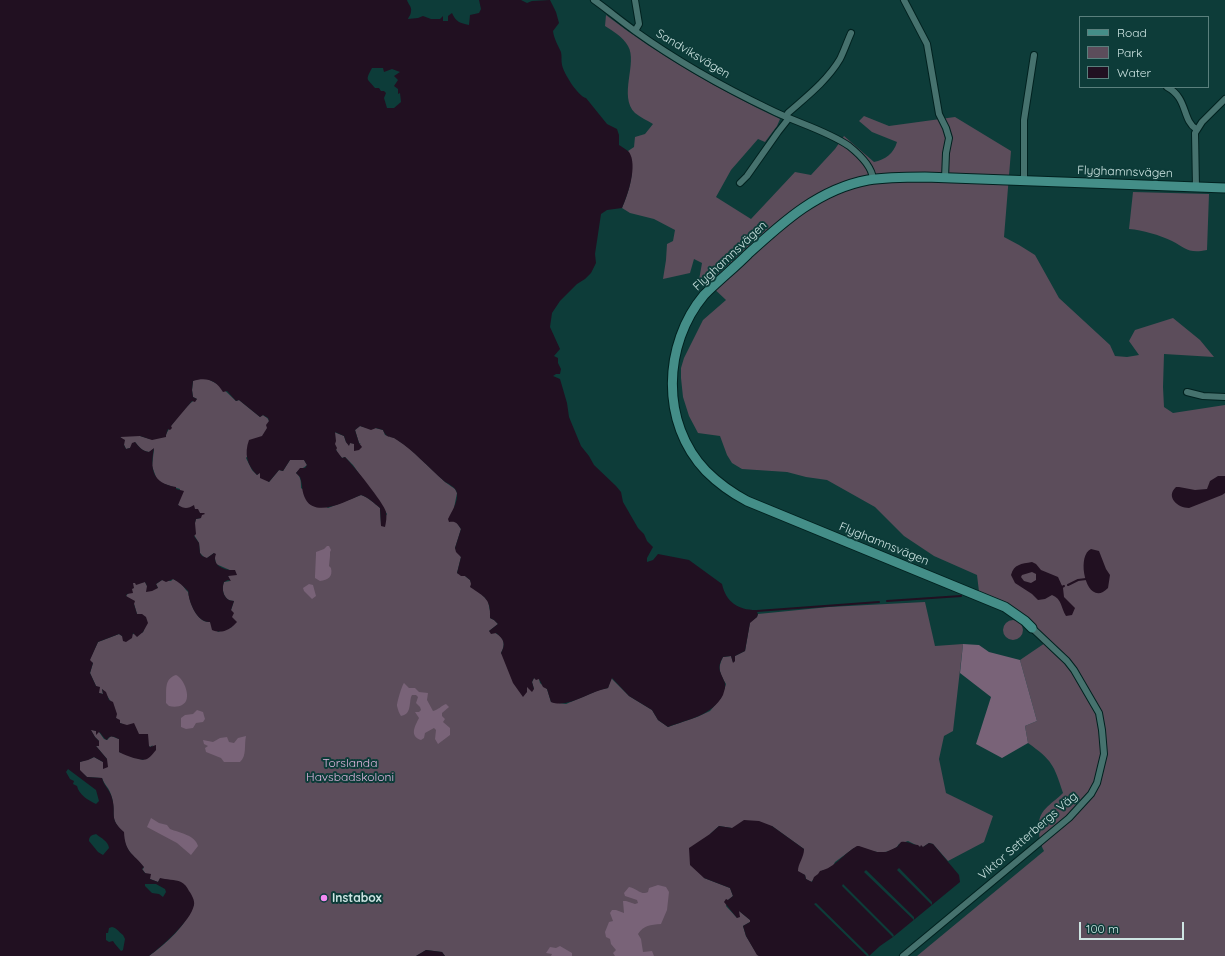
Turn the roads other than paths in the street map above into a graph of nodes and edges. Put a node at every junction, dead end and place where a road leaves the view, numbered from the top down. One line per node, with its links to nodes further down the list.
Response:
1 (594, 0): 4 (street, Sandviksvägen)
2 (635, 0): 4 (street)
3 (904, 0): 11 (street)
4 (635, 32): 9 (street, Sandviksvägen)
5 (850, 33): 9 (street)
6 (1034, 55): 13 (street)
7 (1168, 88): 10 (street)
8 (1225, 99): 10 (street)
9 (788, 118): 12 (street, Sandviksvägen); 14 (street)
10 (1196, 129): 15 (street)
11 (945, 178): 12 (street, Flyghamnsvägen); 13 (street, Flyghamnsvägen)
12 (873, 179): 19 (street, Flyghamnsvägen)
13 (1024, 181): 15 (street, Flyghamnsvägen)
14 (740, 183)
15 (1196, 187): 16 (street, Flyghamnsvägen)
16 (1225, 188)
17 (1187, 392): 18 (street)
18 (1225, 397)
19 (1032, 628): 20 (street, Viktor Setterbergs Väg)
20 (903, 956)

